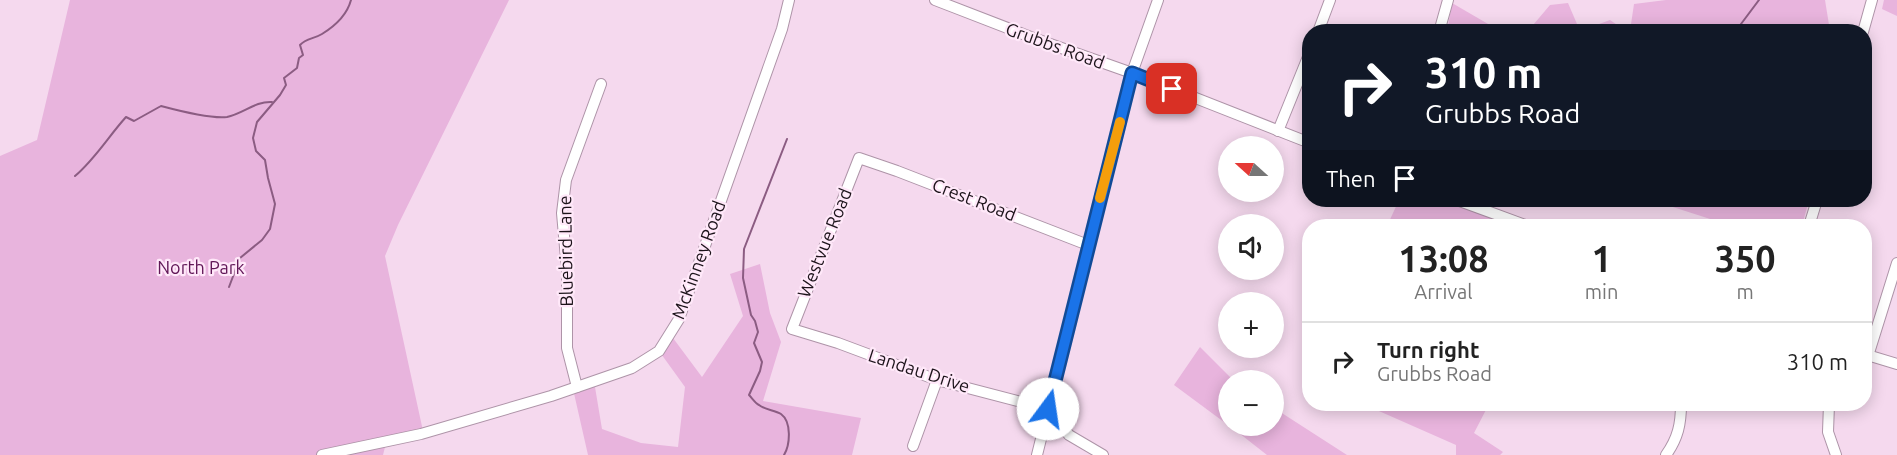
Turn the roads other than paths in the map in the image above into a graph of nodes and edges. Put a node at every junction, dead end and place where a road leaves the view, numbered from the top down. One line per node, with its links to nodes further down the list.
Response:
1 (789, 0): 25 (street, McKinney Road)
2 (935, 0): 11 (street, Grubbs Road)
3 (1158, 0): 11 (street)
4 (1330, 0): 7 (street)
5 (1448, 0): 8 (street)
6 (1872, 0): 9 (street)
7 (1321, 24)
8 (1441, 24)
9 (1865, 24)
10 (1302, 72): 13 (street)
11 (1132, 73): 13 (street, Grubbs Road); 18 (street)
12 (601, 84): 25 (street, Bluebird Lane)
13 (1278, 130): 14 (street, Grubbs Road)
14 (1302, 140)
15 (859, 158): 18 (street, Crest Road); 20 (street, Westvue Road)
16 (1476, 207): 17 (street)
17 (1509, 219)
18 (1088, 245): 26 (street)
19 (1897, 263): 21 (street)
20 (792, 329): 24 (street, Landau Drive)
21 (1872, 337)
22 (1872, 357): 23 (street)
23 (1897, 364)
24 (937, 380): 26 (street, Landau Drive); 29 (street)
25 (577, 387): 30 (street, McKinney Road)
26 (1048, 409): 31 (street); 32 (street)
27 (1681, 411): 33 (street)
28 (1828, 411): 34 (street)
29 (913, 446)
30 (322, 455)
31 (1037, 455)
32 (1103, 455)
33 (1666, 455)
34 (1836, 455)

